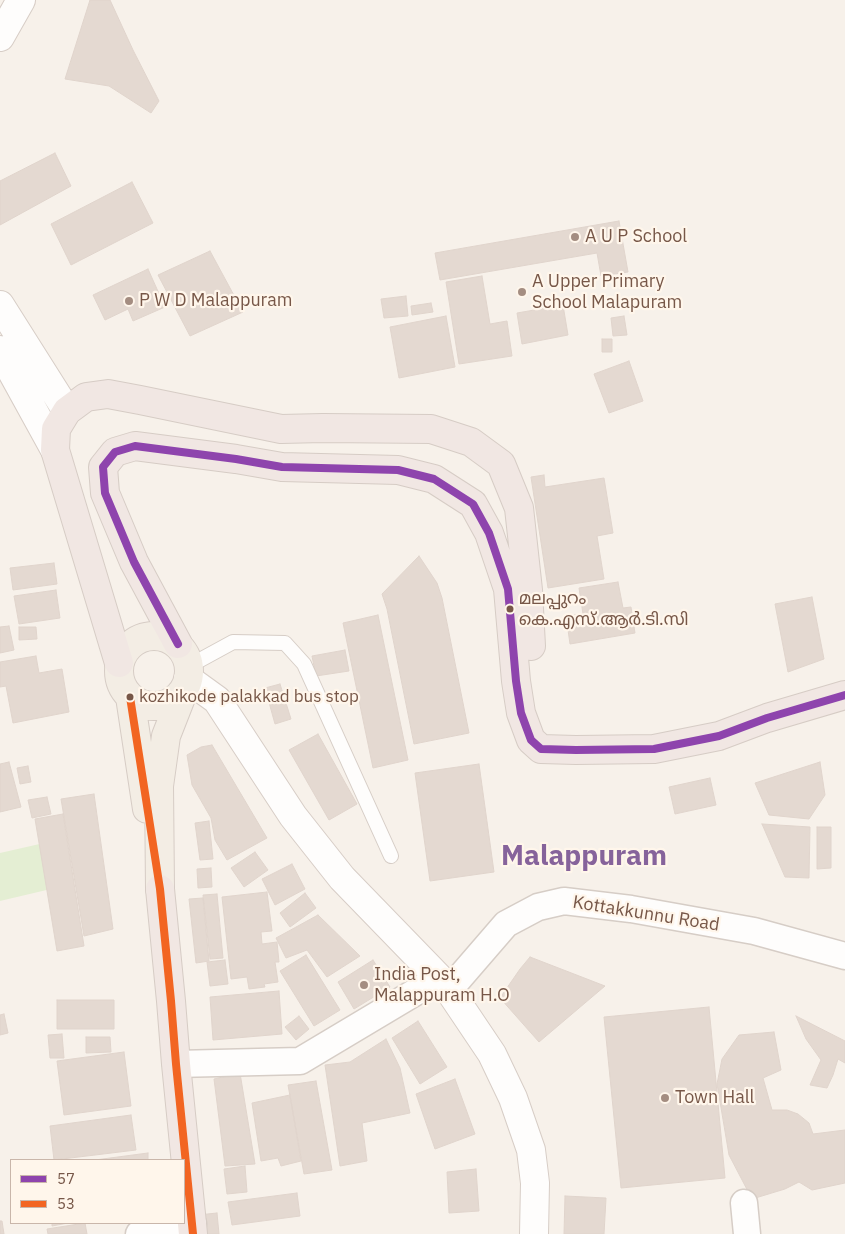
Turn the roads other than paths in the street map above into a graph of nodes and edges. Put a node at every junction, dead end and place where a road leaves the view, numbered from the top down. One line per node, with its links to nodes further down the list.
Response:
1 (0, 304): 3 (main road)
2 (0, 350): 4 (main road)
3 (67, 411): 4 (highway); 9 (highway)
4 (55, 450): 5 (highway)
5 (119, 663): 6 (main road); 8 (main road)
6 (185, 670): 8 (main road); 9 (highway); 10 (lane); 11 (main road); 13 (main road)
7 (845, 695): 9 (highway)
8 (130, 697): 11 (main road)
9 (576, 750)
10 (391, 856)
11 (160, 890): 14 (highway)
12 (845, 956): 13 (street, Kottakkunnu Road)
13 (444, 984): 14 (street, Kottakkunnu Road); 18 (main road)
14 (176, 1064): 16 (highway)
15 (744, 1203): 19 (street)
16 (193, 1229): 17 (street)
17 (138, 1234)
18 (534, 1234)
19 (747, 1234)

